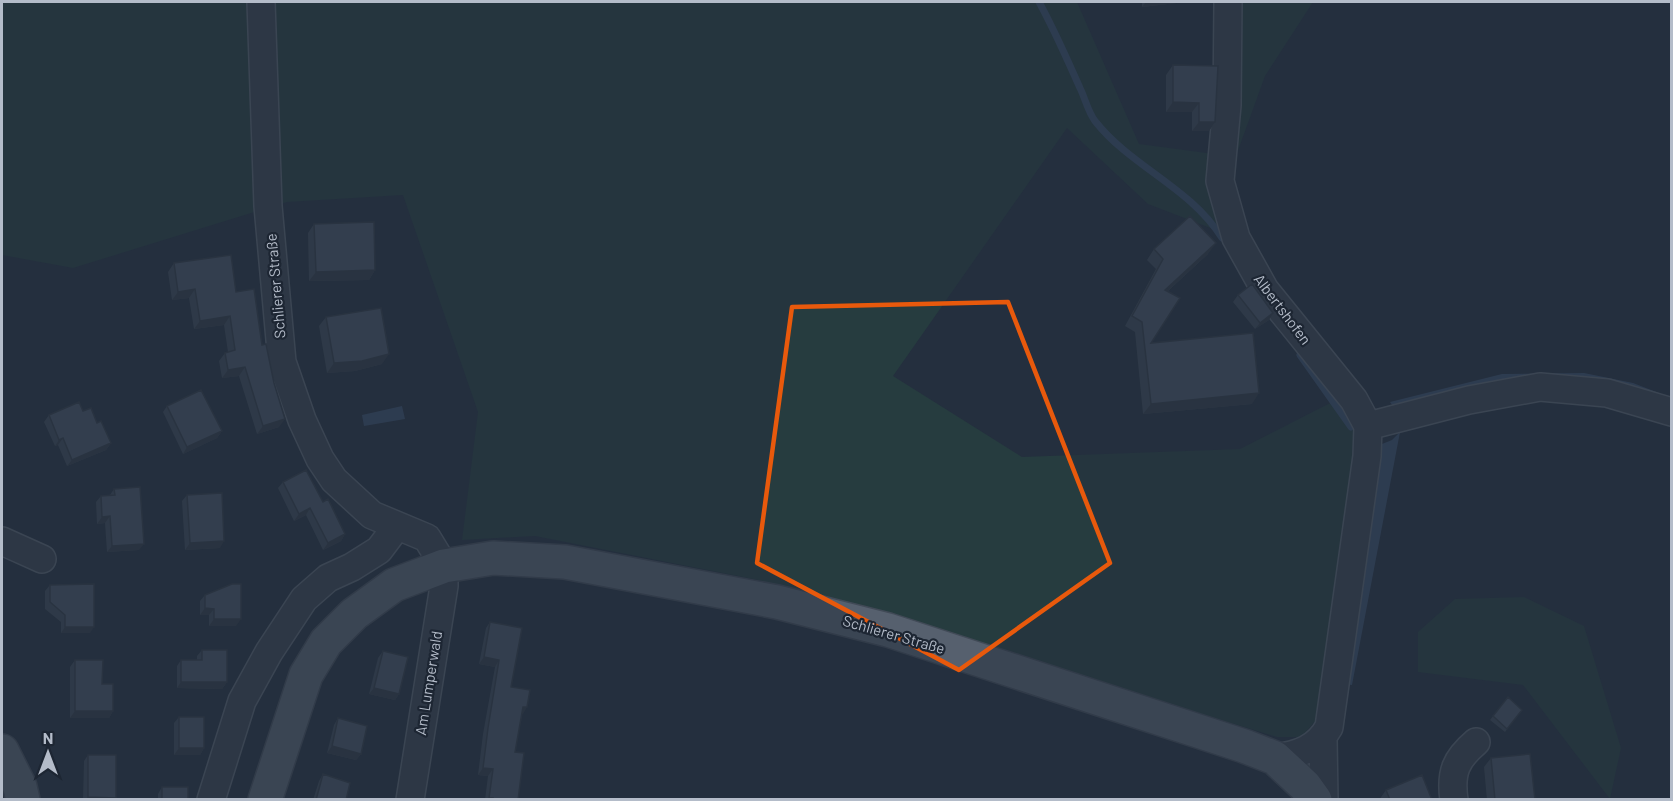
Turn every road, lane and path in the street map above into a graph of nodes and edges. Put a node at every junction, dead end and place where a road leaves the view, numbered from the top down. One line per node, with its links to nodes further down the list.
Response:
1 (261, 2): 5 (street, Schlierer Straße)
2 (1228, 2): 4 (street, Albertshofen)
3 (1671, 411): 4 (street)
4 (1368, 426): 9 (street)
5 (397, 526): 8 (street, Schlierer Straße); 14 (street)
6 (2, 542): 7 (street)
7 (42, 559)
8 (444, 566): 12 (main road, Schlierer Straße); 15 (main road, Schlierer Straße); 16 (street, Am Lumperwald)
9 (1323, 738): 12 (street); 18 (street)
10 (1476, 742): 19 (street)
11 (2, 751): 13 (main road)
12 (1275, 758): 17 (main road, Schlierer Straße)
13 (23, 800)
14 (211, 800)
15 (265, 800)
16 (410, 800)
17 (1315, 800)
18 (1324, 800)
19 (1455, 800)

